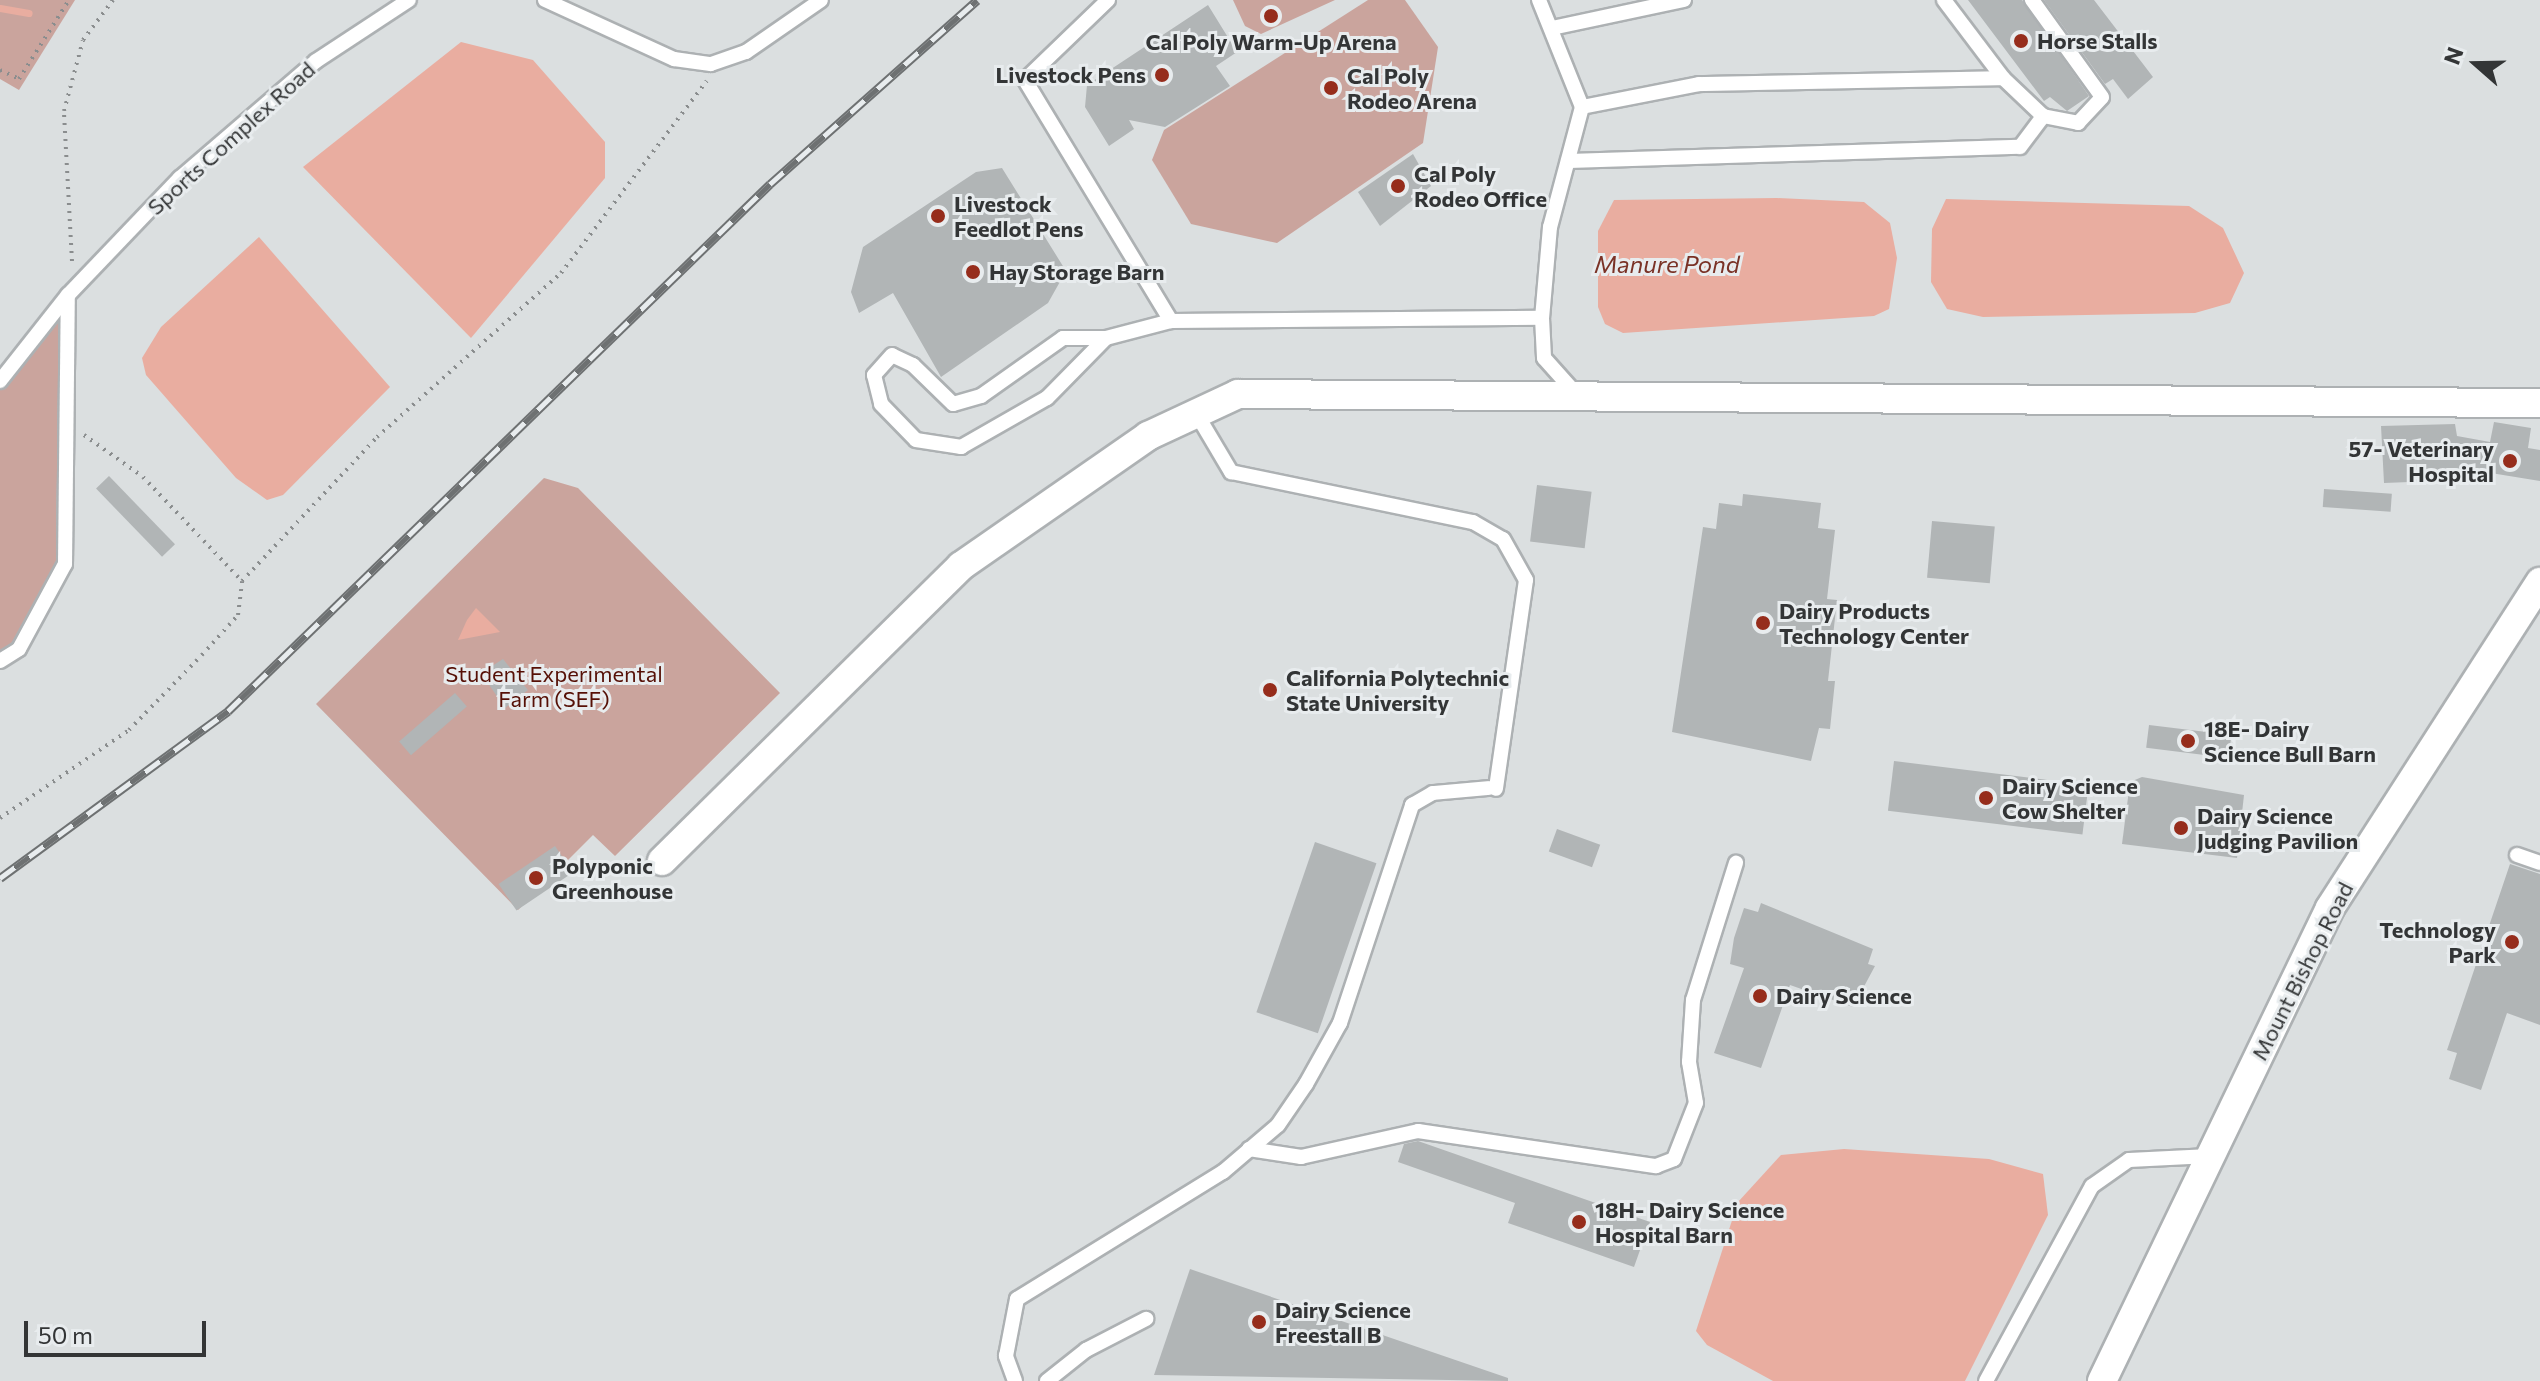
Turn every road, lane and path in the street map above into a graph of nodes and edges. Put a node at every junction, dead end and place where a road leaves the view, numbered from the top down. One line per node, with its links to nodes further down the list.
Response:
1 (69, 0): 13 (path)
2 (113, 0): 18 (path)
3 (409, 0): 18 (lane, Sports Complex Road)
4 (545, 0): 12 (lane)
5 (821, 0): 12 (lane)
6 (1108, 0): 20 (lane)
7 (1539, 0): 11 (lane)
8 (1684, 0): 11 (lane)
9 (1944, 0): 14 (lane)
10 (2032, 0): 16 (lane)
11 (1552, 28): 15 (lane)
12 (711, 64): 27 (path)
13 (0, 70)
14 (2003, 78): 15 (lane); 16 (lane)
15 (1582, 107): 17 (lane)
16 (2043, 116): 17 (lane)
17 (1568, 161): 19 (lane)
18 (68, 295): 22 (lane, Sports Complex Road); 26 (lane)
19 (1542, 318): 20 (lane); 23 (lane)
20 (1171, 321): 21 (lane)
21 (1106, 338): 21 (lane)
22 (0, 381)
23 (1580, 399): 24 (street); 25 (street)
24 (2540, 403)
25 (1196, 413): 32 (street); 35 (lane)
26 (65, 430): 27 (path); 29 (lane)
27 (242, 581): 30 (path)
28 (2540, 582): 36 (street, Mount Bishop Road)
29 (0, 661)
30 (0, 818)
31 (2517, 855): 34 (lane)
32 (662, 861)
33 (1736, 863): 35 (lane)
34 (2540, 863)
35 (1249, 1149): 38 (lane)
36 (2210, 1156): 40 (lane); 41 (street, Mount Bishop Road)
37 (1146, 1319): 39 (lane)
38 (1015, 1381)
39 (1047, 1381)
40 (1986, 1381)
41 (2102, 1381)

